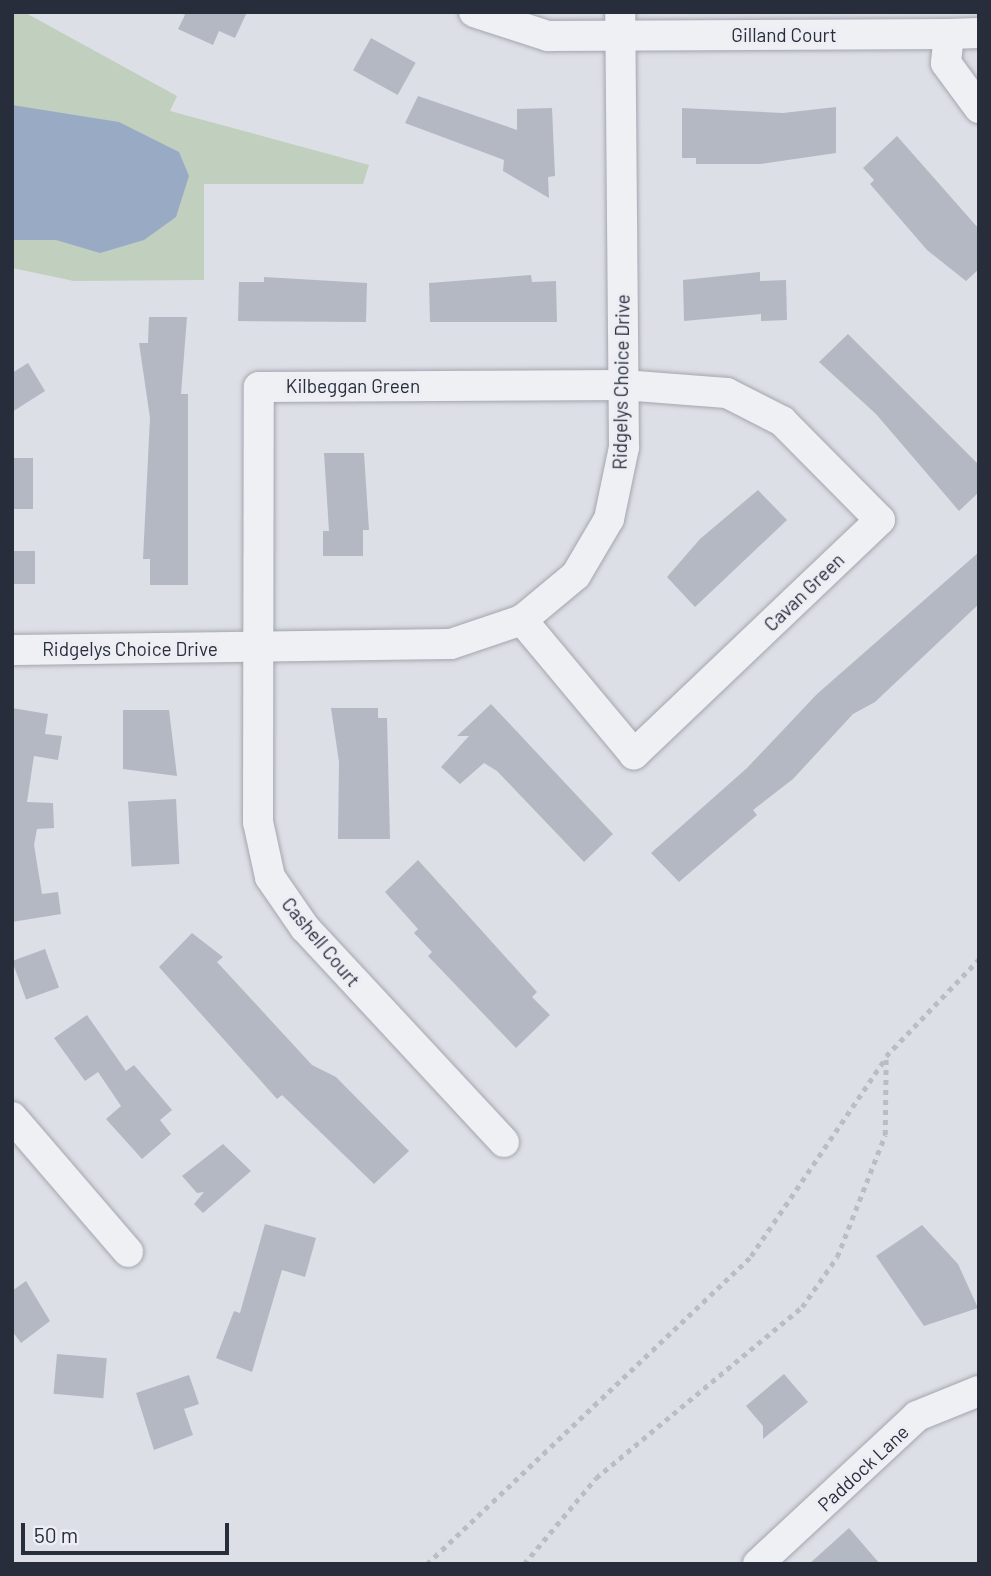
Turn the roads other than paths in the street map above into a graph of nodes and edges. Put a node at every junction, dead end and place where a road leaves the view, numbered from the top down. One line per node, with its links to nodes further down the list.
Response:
1 (474, 12): 2 (street, Gilland Court)
2 (620, 24): 4 (street, Gilland Court); 6 (street, Ridgelys Choice Drive)
3 (979, 33): 4 (street, Gilland Court)
4 (948, 34): 5 (street)
5 (979, 108)
6 (623, 385): 7 (street, Ridgelys Choice Drive); 7 (street, Cavan Green); 8 (street, Kilbeggan Green)
7 (522, 620): 8 (street, Ridgelys Choice Drive)
8 (257, 648): 9 (street, Ridgelys Choice Drive); 11 (street, Cashell Court)
9 (12, 650)
10 (12, 1117): 12 (street)
11 (504, 1142)
12 (128, 1252)
13 (979, 1391): 14 (street, Paddock Lane)
14 (758, 1564)

